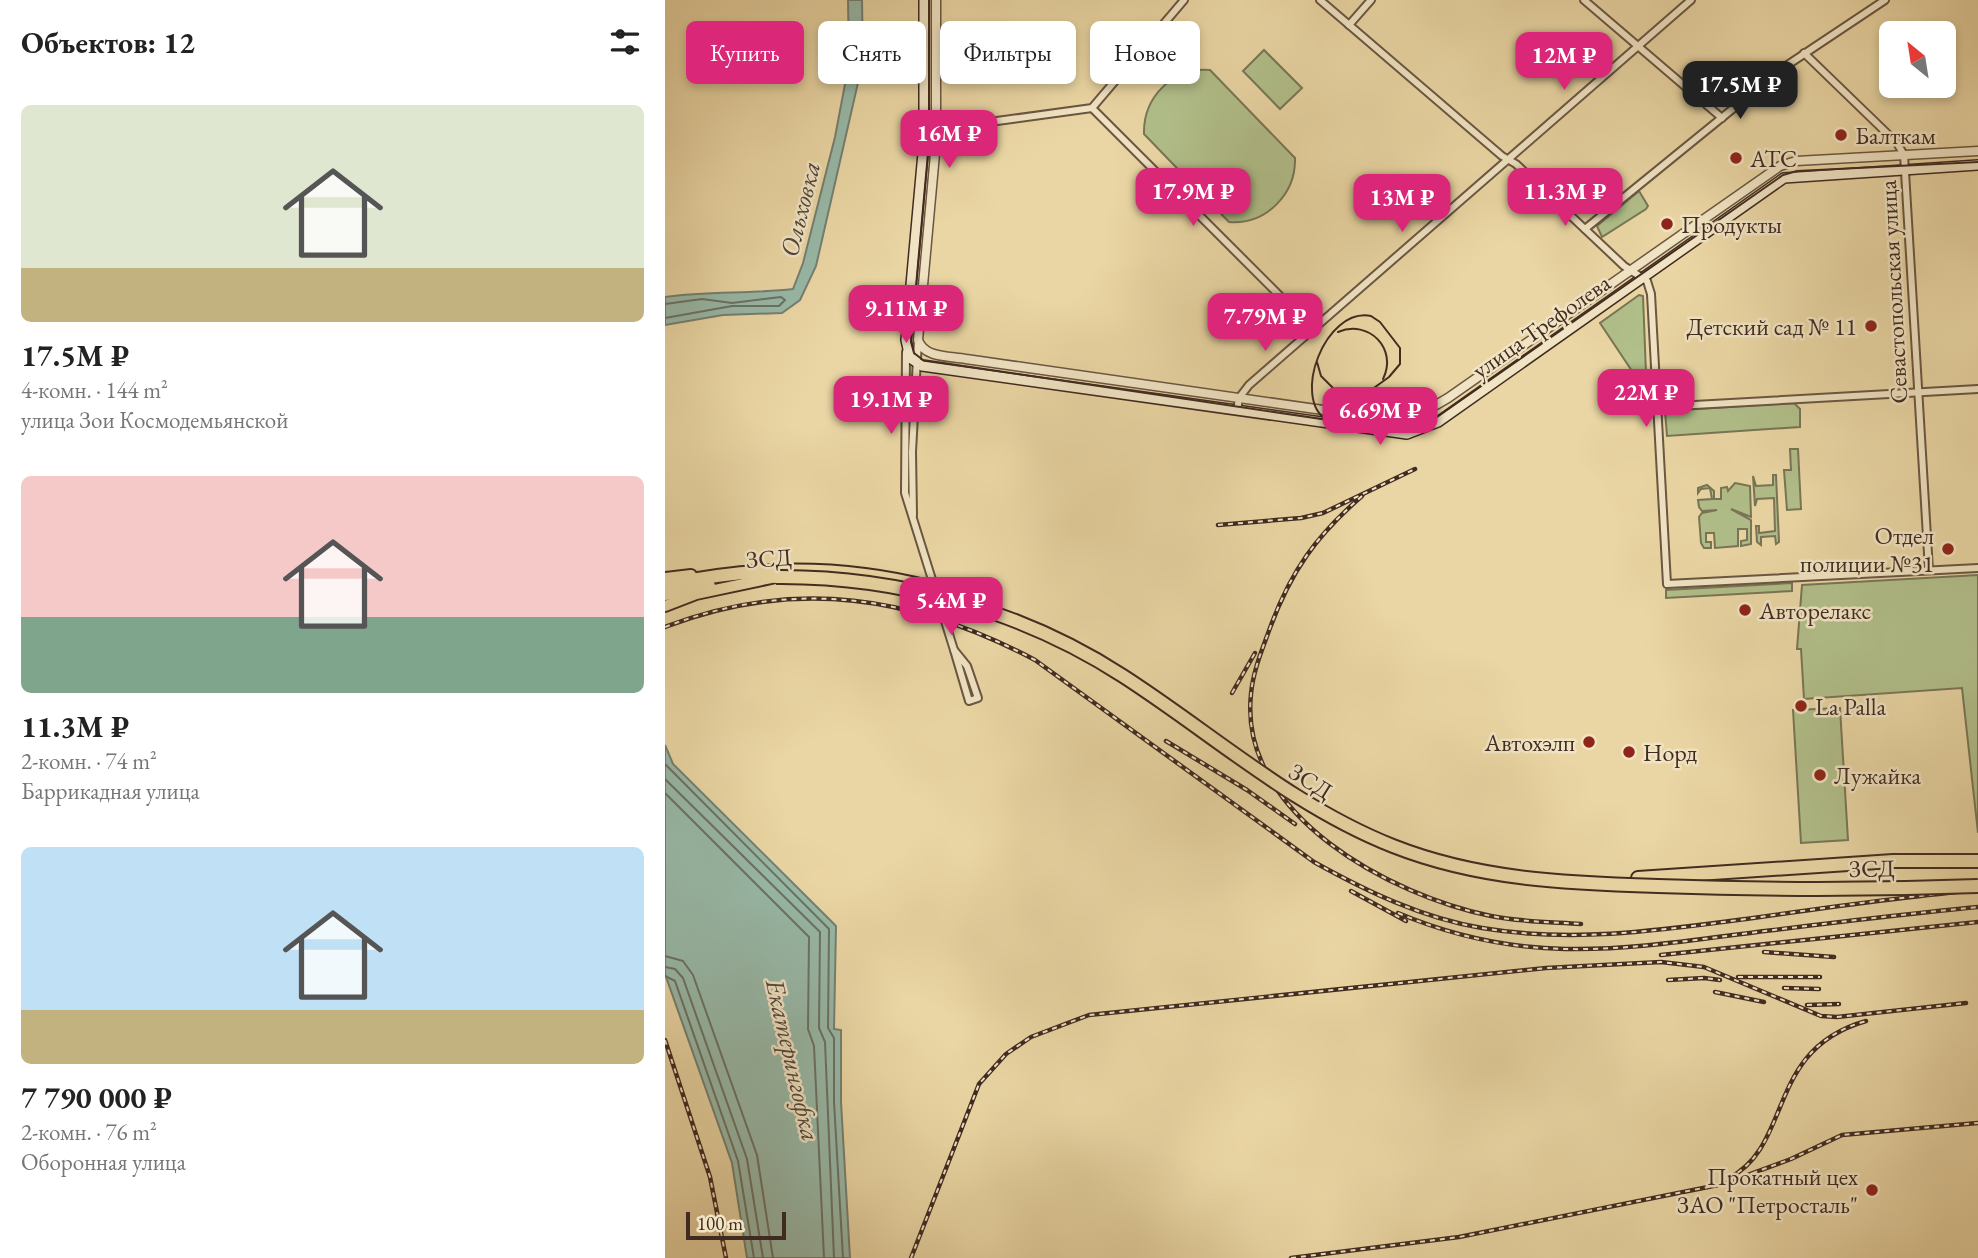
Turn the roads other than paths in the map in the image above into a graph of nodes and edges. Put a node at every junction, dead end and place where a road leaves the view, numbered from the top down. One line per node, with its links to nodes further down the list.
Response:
1 (924, 0): 14 (main road)
2 (936, 0): 15 (street)
3 (1184, 0): 12 (street)
4 (1320, 0): 9 (street)
5 (1371, 0): 9 (street)
6 (1584, 0): 10 (street)
7 (1691, 0): 10 (street)
8 (1885, 0): 11 (street)
9 (1349, 25): 18 (street)
10 (1638, 45): 13 (street); 18 (street)
11 (1804, 53): 13 (street); 17 (street, Севастопольская улица)
12 (1092, 108): 15 (street); 24 (street)
13 (1722, 118): 21 (street)
14 (924, 131): 15 (street); 25 (main road)
15 (936, 131): 26 (street)
16 (1978, 151): 17 (street, улица Трефолева)
17 (1904, 155): 20 (street, Севастопольская улица); 22 (street, улица Трефолева)
18 (1508, 160): 21 (street); 24 (street)
19 (1978, 164): 20 (main road, улица Трефолева)
20 (1905, 169): 23 (main road, улица Трефолева); 29 (street, Севастопольская улица)
21 (1585, 229): 22 (street)
22 (1630, 270): 23 (street); 30 (street, улица Трефолева)
23 (1642, 278): 31 (street); 32 (main road, улица Трефолева)
24 (1313, 329): 30 (street)
25 (906, 348): 26 (main road); 27 (street)
26 (919, 353): 27 (street); 30 (street, улица Трефолева); 32 (main road, улица Трефолева); 33 (street)
27 (906, 369): 33 (street)
28 (1978, 389): 29 (street)
29 (1918, 392): 31 (street); 35 (street, Севастопольская улица)
30 (1239, 398): 32 (street)
31 (1658, 407): 35 (street)
32 (1237, 411)
33 (913, 516): 42 (street)
34 (1978, 568): 35 (street)
35 (1929, 570)
36 (747, 573): 37 (main road); 39 (highway, ЗСД); 43 (highway, ЗСД)
37 (665, 578)
38 (776, 578): 40 (highway, ЗСД); 41 (main road); 44 (highway, ЗСД, bridge)
39 (665, 585)
40 (665, 594)
41 (665, 606)
42 (954, 650): 42 (street)
43 (1978, 861)
44 (1978, 886)

